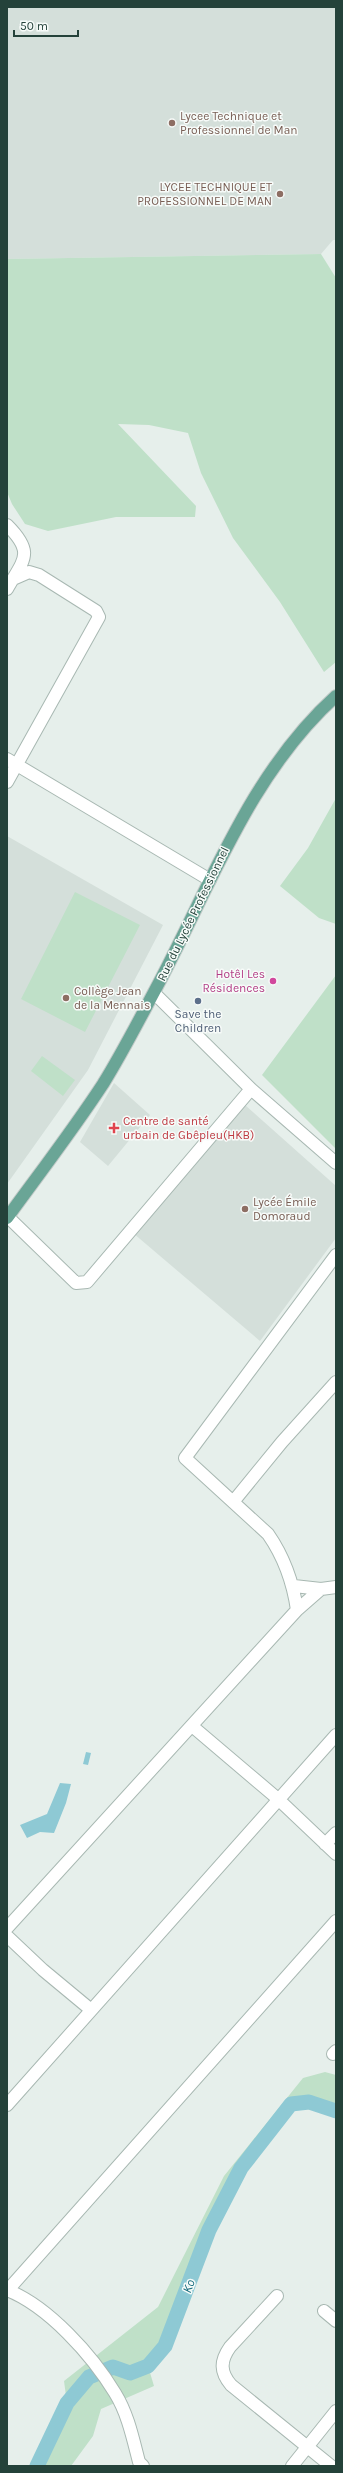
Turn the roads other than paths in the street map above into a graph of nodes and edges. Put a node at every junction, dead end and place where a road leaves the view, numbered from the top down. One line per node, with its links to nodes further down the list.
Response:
1 (7, 525): 2 (street)
2 (10, 584): 4 (street)
3 (336, 696): 6 (main road, Rue du Lycée Professionnel)
4 (12, 762): 5 (street); 6 (street)
5 (7, 782)
6 (210, 880): 7 (main road, Rue du Lycée Professionnel)
7 (154, 993): 8 (street); 10 (main road, Rue du Lycée Professionnel)
8 (251, 1089): 9 (street); 10 (street)
9 (336, 1163)
10 (7, 1218)
11 (336, 1255): 13 (street)
12 (336, 1382): 13 (street)
13 (234, 1502): 14 (street)
14 (294, 1586): 16 (street); 17 (street)
15 (336, 1587): 16 (street)
16 (321, 1589): 17 (street)
17 (297, 1610): 18 (street)
18 (192, 1726): 20 (street); 25 (street)
19 (336, 1735): 20 (street)
20 (278, 1799): 22 (street); 27 (street)
21 (336, 1833): 22 (street)
22 (325, 1844): 23 (street)
23 (336, 1854)
24 (336, 1921): 29 (street)
25 (7, 1928)
26 (7, 1936): 27 (street)
27 (90, 2009): 28 (street)
28 (7, 2105)
29 (7, 2290): 35 (street)
30 (277, 2296): 34 (street)
31 (324, 2311): 32 (street)
32 (336, 2321)
33 (336, 2411): 34 (street)
34 (308, 2447): 36 (street); 37 (street)
35 (139, 2465)
36 (292, 2466)
37 (331, 2466)

